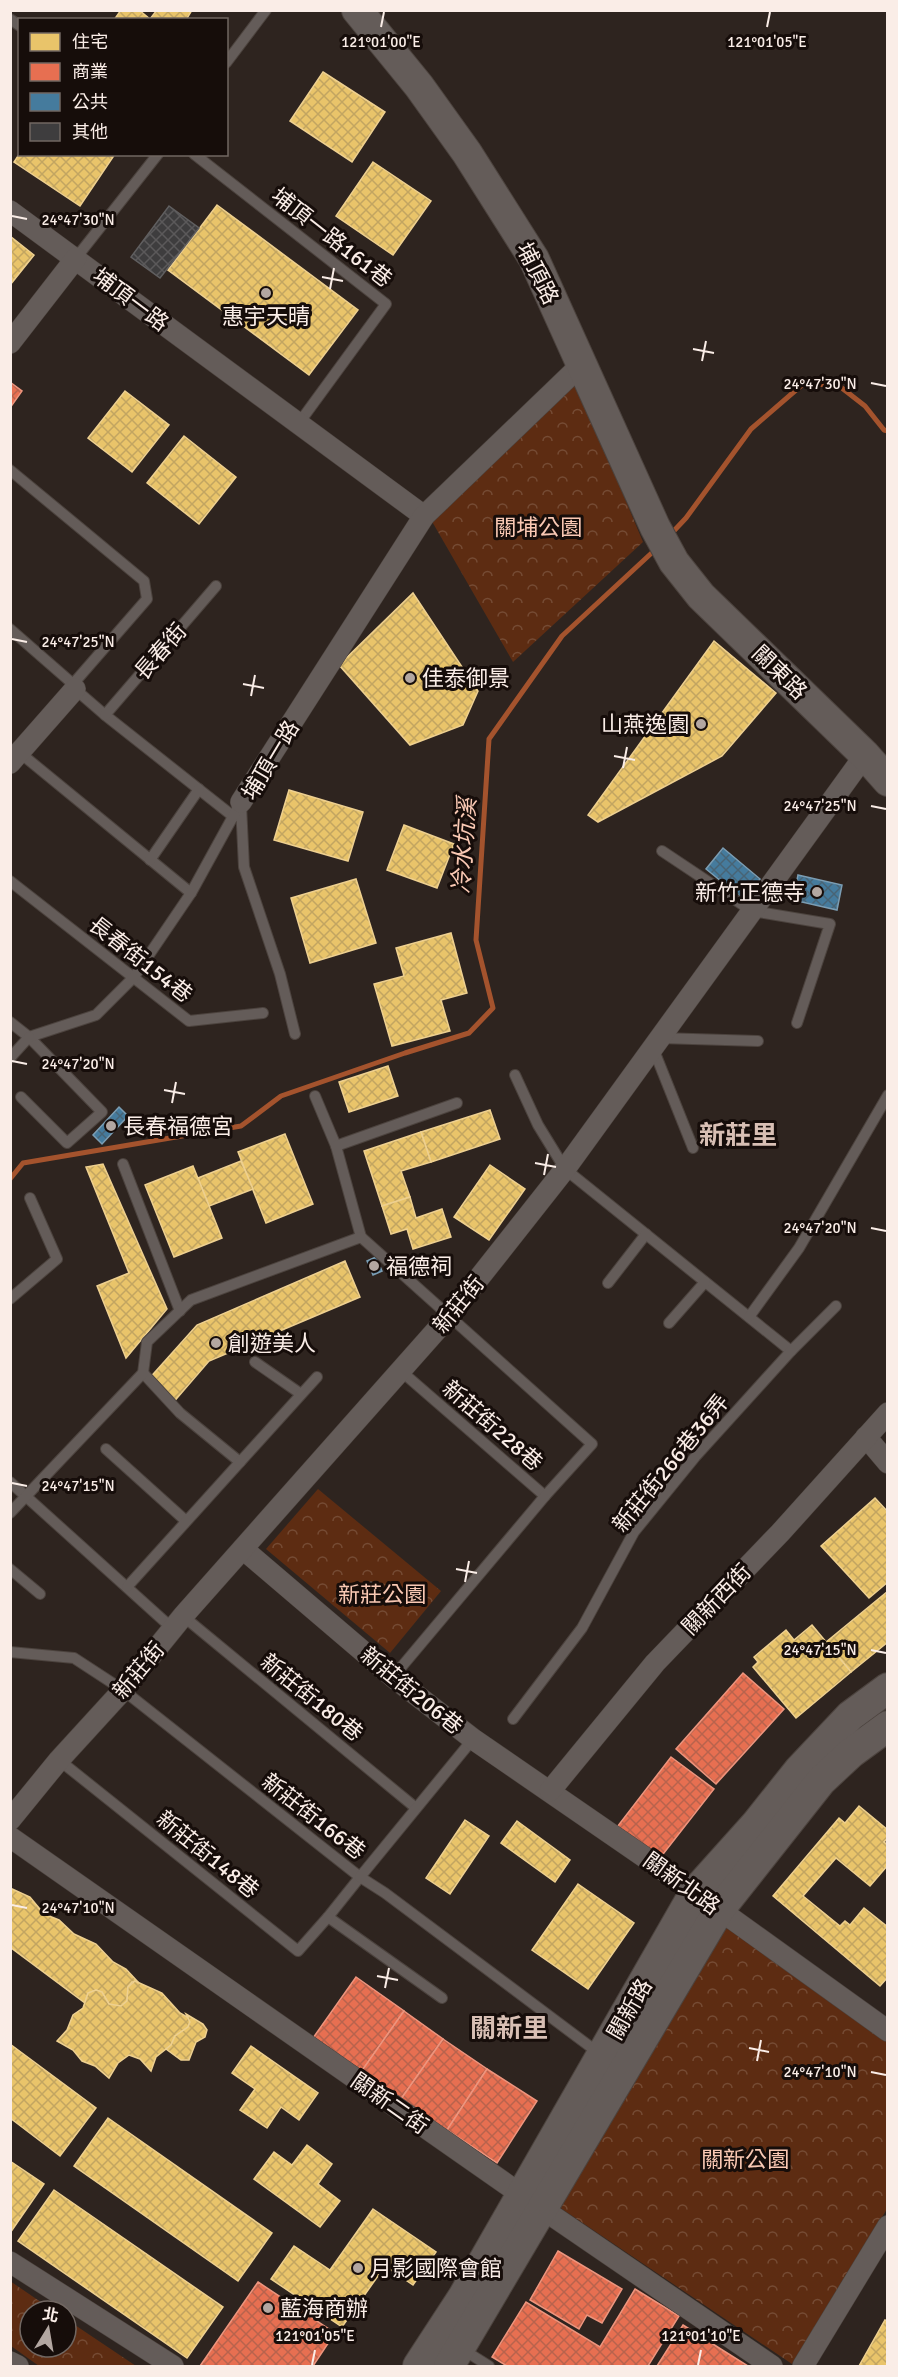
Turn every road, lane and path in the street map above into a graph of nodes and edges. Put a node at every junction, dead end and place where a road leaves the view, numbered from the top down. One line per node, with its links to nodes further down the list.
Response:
1 (266, 10): 3 (lane)
2 (357, 10): 9 (street, 埔頂路)
3 (228, 60)
4 (156, 156): 7 (lane)
5 (197, 156): 10 (lane, 埔頂一路161巷)
6 (10, 211): 7 (street, 埔頂一路)
7 (76, 258): 8 (street); 10 (street, 埔頂一路)
8 (10, 343)
9 (582, 365): 12 (street, 埔頂一路); 13 (street, 埔頂路)
10 (299, 423): 12 (street, 埔頂一路)
11 (10, 470): 16 (lane)
12 (424, 516): 22 (street, 埔頂一路)
13 (674, 562): 18 (street, 關東路)
14 (216, 586): 17 (lane, 長春街)
15 (10, 629): 16 (lane)
16 (74, 686): 17 (lane); 19 (street)
17 (105, 715): 21 (lane)
18 (865, 755): 20 (street, 關東路); 27 (street, 新莊街)
19 (15, 758): 24 (lane)
20 (888, 781)
21 (199, 789): 22 (lane); 24 (lane)
22 (237, 809): 26 (lane); 32 (lane, 埔頂一路)
23 (662, 851): 27 (lane)
24 (150, 860): 26 (lane)
25 (10, 881): 28 (lane, 長春街154巷)
26 (191, 893): 28 (lane)
27 (752, 911): 31 (lane); 35 (street, 新莊街)
28 (134, 977): 29 (lane, 長春街154巷); 33 (lane)
29 (263, 1013)
30 (10, 1022): 33 (lane)
31 (797, 1023)
32 (295, 1034)
33 (29, 1037): 36 (lane); 39 (lane)
34 (758, 1041): 35 (lane)
35 (656, 1043): 43 (lane); 45 (street, 新莊街)
36 (10, 1058)
37 (515, 1075): 45 (lane)
38 (888, 1095): 55 (lane)
39 (21, 1096)
40 (315, 1096): 42 (lane)
41 (457, 1103): 42 (lane)
42 (336, 1146): 48 (lane)
43 (693, 1148)
44 (123, 1164): 53 (lane)
45 (564, 1169): 47 (lane); 54 (street, 新莊街)
46 (30, 1198): 51 (lane)
47 (646, 1234): 49 (lane); 50 (lane)
48 (361, 1237): 53 (lane); 54 (lane)
49 (705, 1282): 55 (lane); 56 (lane)
50 (608, 1283)
51 (10, 1299)
52 (836, 1306): 57 (lane, 新莊街266巷36弄)
53 (180, 1311): 60 (lane)
54 (449, 1316): 59 (street, 新莊街); 69 (lane)
55 (749, 1317): 57 (lane)
56 (669, 1323)
57 (791, 1350): 82 (lane, 新莊街266巷36弄)
58 (255, 1362): 62 (lane)
59 (401, 1371): 69 (lane, 新莊街228巷); 73 (street, 新莊街)
60 (143, 1372): 66 (lane); 70 (lane)
61 (317, 1377): 62 (lane)
62 (301, 1394): 66 (lane)
63 (888, 1413): 64 (street, 關新西街)
64 (866, 1437): 67 (street); 86 (street, 關新西街)
65 (106, 1449): 72 (lane)
66 (240, 1462): 72 (lane)
67 (888, 1463)
68 (10, 1482): 70 (lane, 新莊街180巷)
69 (544, 1496): 79 (lane, 新莊街228巷)
70 (26, 1497): 71 (lane); 75 (lane, 新莊街180巷)
71 (10, 1513)
72 (186, 1521): 75 (lane)
73 (243, 1549): 77 (street, 新莊街); 79 (street, 新莊街206巷)
74 (10, 1569): 76 (lane)
75 (127, 1587): 77 (lane, 新莊街180巷)
76 (40, 1594)
77 (178, 1622): 81 (street, 新莊街); 87 (lane, 新莊街180巷)
78 (10, 1652): 81 (lane, 新莊街166巷)
79 (393, 1677): 84 (street, 新莊街206巷)
80 (888, 1688): 91 (street, 關新路)
81 (123, 1690): 85 (street, 新莊街); 90 (lane, 新莊街166巷)
82 (513, 1719)
83 (888, 1726): 91 (street, 關新路)
84 (473, 1739): 86 (street, 關新北路); 87 (lane, 新莊街206巷)
85 (58, 1760): 88 (street, 新莊街); 92 (lane, 新莊街148巷)
86 (550, 1791): 91 (street, 關新北路)
87 (416, 1808): 90 (lane, 新莊街206巷)
88 (10, 1820)
89 (10, 1837): 96 (street, 關新二街)
90 (360, 1877): 92 (lane, 新莊街166巷); 95 (lane)
91 (707, 1901): 94 (street, 關新北路); 95 (street, 關新路); 96 (street, 關新路)
92 (328, 1917): 93 (lane)
93 (442, 1998)
94 (888, 2031)
95 (602, 2055): 96 (street, 關新路)
96 (533, 2202): 99 (street, 關新路); 103 (street, 關新路); 105 (street, 關新二街)
97 (888, 2226): 106 (street)
98 (10, 2262): 102 (street)
99 (455, 2357): 104 (lane)
100 (10, 2362): 101 (street)
101 (18, 2367)
102 (173, 2367)
103 (418, 2367)
104 (489, 2367)
105 (772, 2367)
106 (802, 2367)

